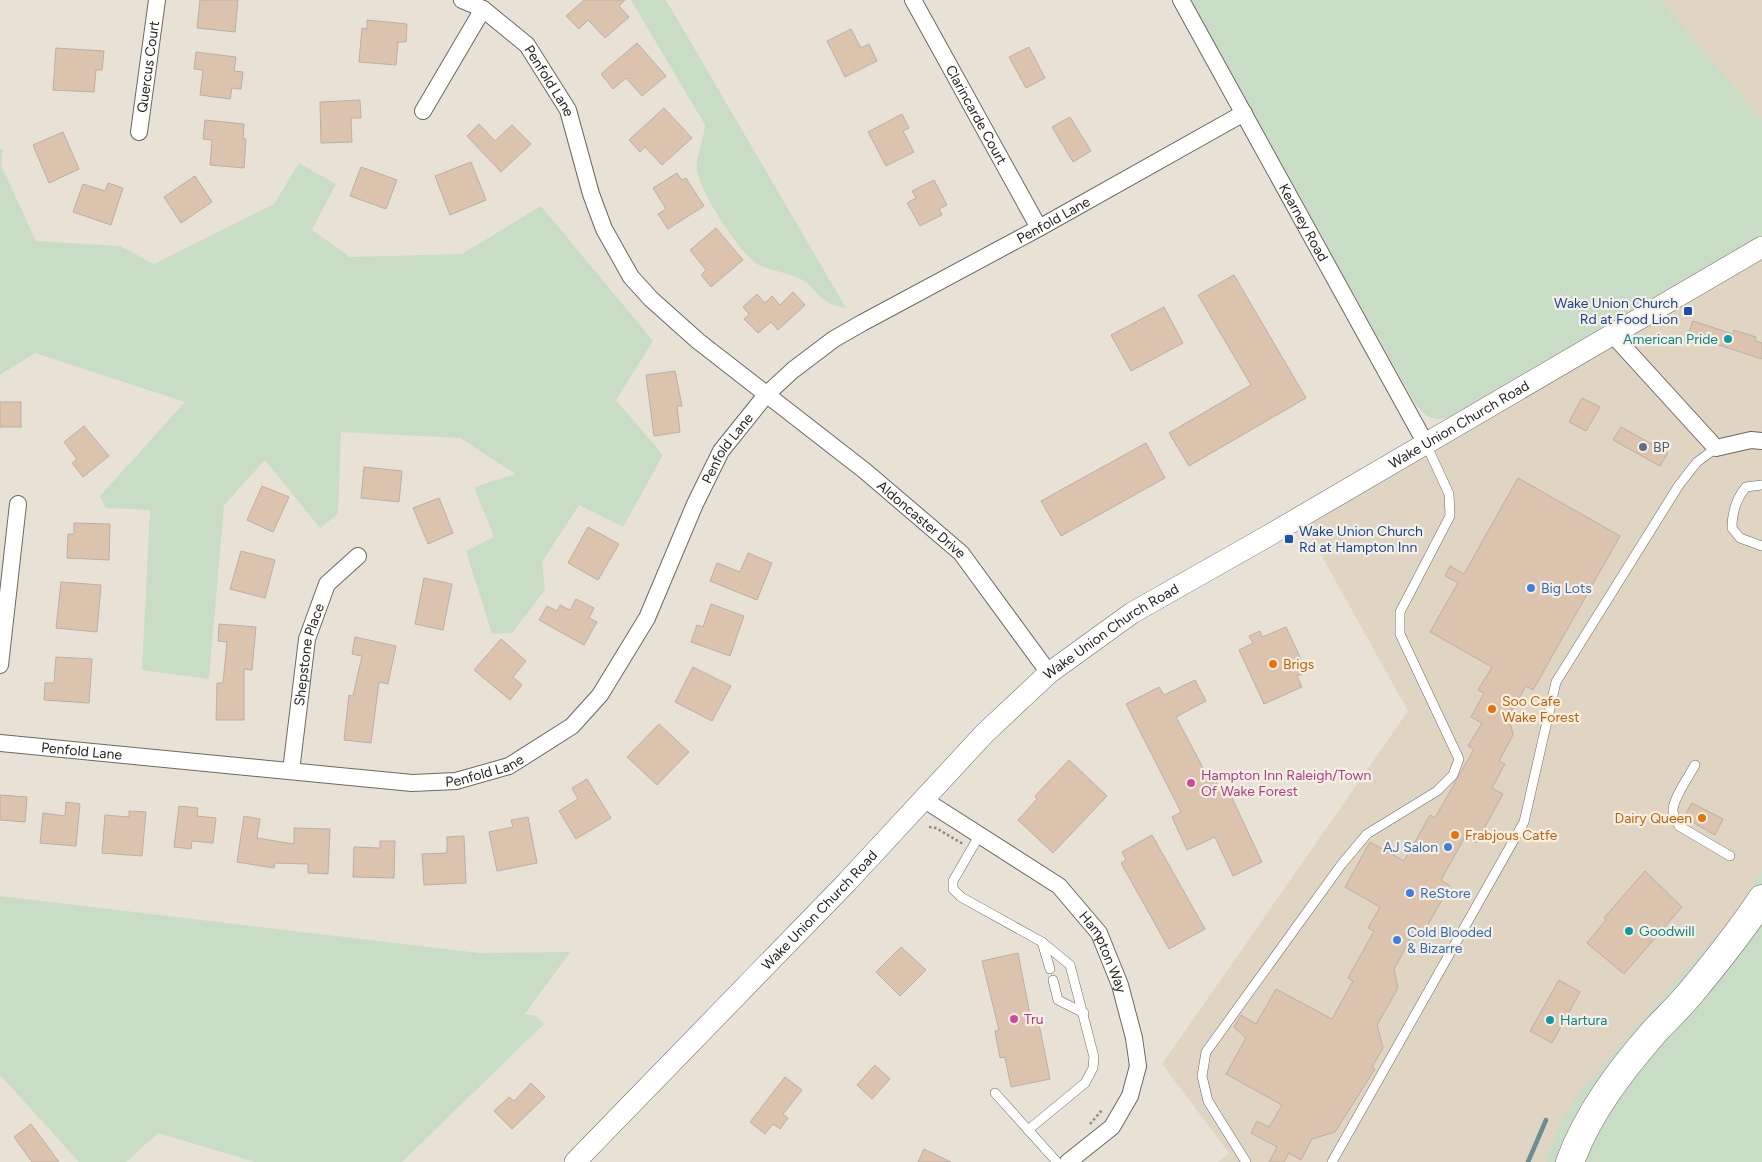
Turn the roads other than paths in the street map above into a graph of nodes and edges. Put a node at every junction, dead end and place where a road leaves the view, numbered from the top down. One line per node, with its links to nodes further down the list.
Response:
1 (157, 0): 8 (street, Quercus Court)
2 (462, 0): 5 (street, Penfold Lane)
3 (914, 0): 9 (street, Clarincarde Court)
4 (1181, 0): 7 (street, Kearney Road)
5 (483, 9): 6 (street); 12 (street, Penfold Lane)
6 (423, 111)
7 (1244, 113): 9 (street, Penfold Lane); 14 (street, Kearney Road)
8 (139, 132)
9 (1039, 228): 12 (street, Penfold Lane)
10 (1762, 247): 11 (street, Wake Union Church Road)
11 (1613, 335): 14 (street, Wake Union Church Road); 15 (street)
12 (766, 395): 21 (street, Aldoncaster Drive); 24 (street, Penfold Lane)
13 (1762, 441): 15 (street)
14 (1426, 444): 21 (street, Wake Union Church Road); 38 (lane)
15 (1716, 448): 39 (lane)
16 (1762, 485): 18 (lane)
17 (18, 504): 20 (street)
18 (1762, 546)
19 (358, 556): 24 (street, Shepstone Place)
20 (0, 665)
21 (1049, 673): 25 (street, Wake Union Church Road)
22 (0, 743): 24 (street, Penfold Lane)
23 (1695, 765): 27 (lane)
24 (291, 771)
25 (923, 799): 26 (street, Hampton Way); 35 (street, Wake Union Church Road)
26 (978, 836): 29 (lane); 37 (street, Hampton Way)
27 (1730, 856)
28 (1762, 899): 40 (highway)
29 (1042, 942): 30 (lane); 32 (lane)
30 (1050, 969)
31 (1053, 980): 32 (lane)
32 (1084, 1013): 34 (lane)
33 (995, 1094): 34 (lane)
34 (1028, 1130): 36 (lane)
35 (575, 1162)
36 (1057, 1162)
37 (1068, 1162)
38 (1246, 1162)
39 (1332, 1162)
40 (1570, 1162)

